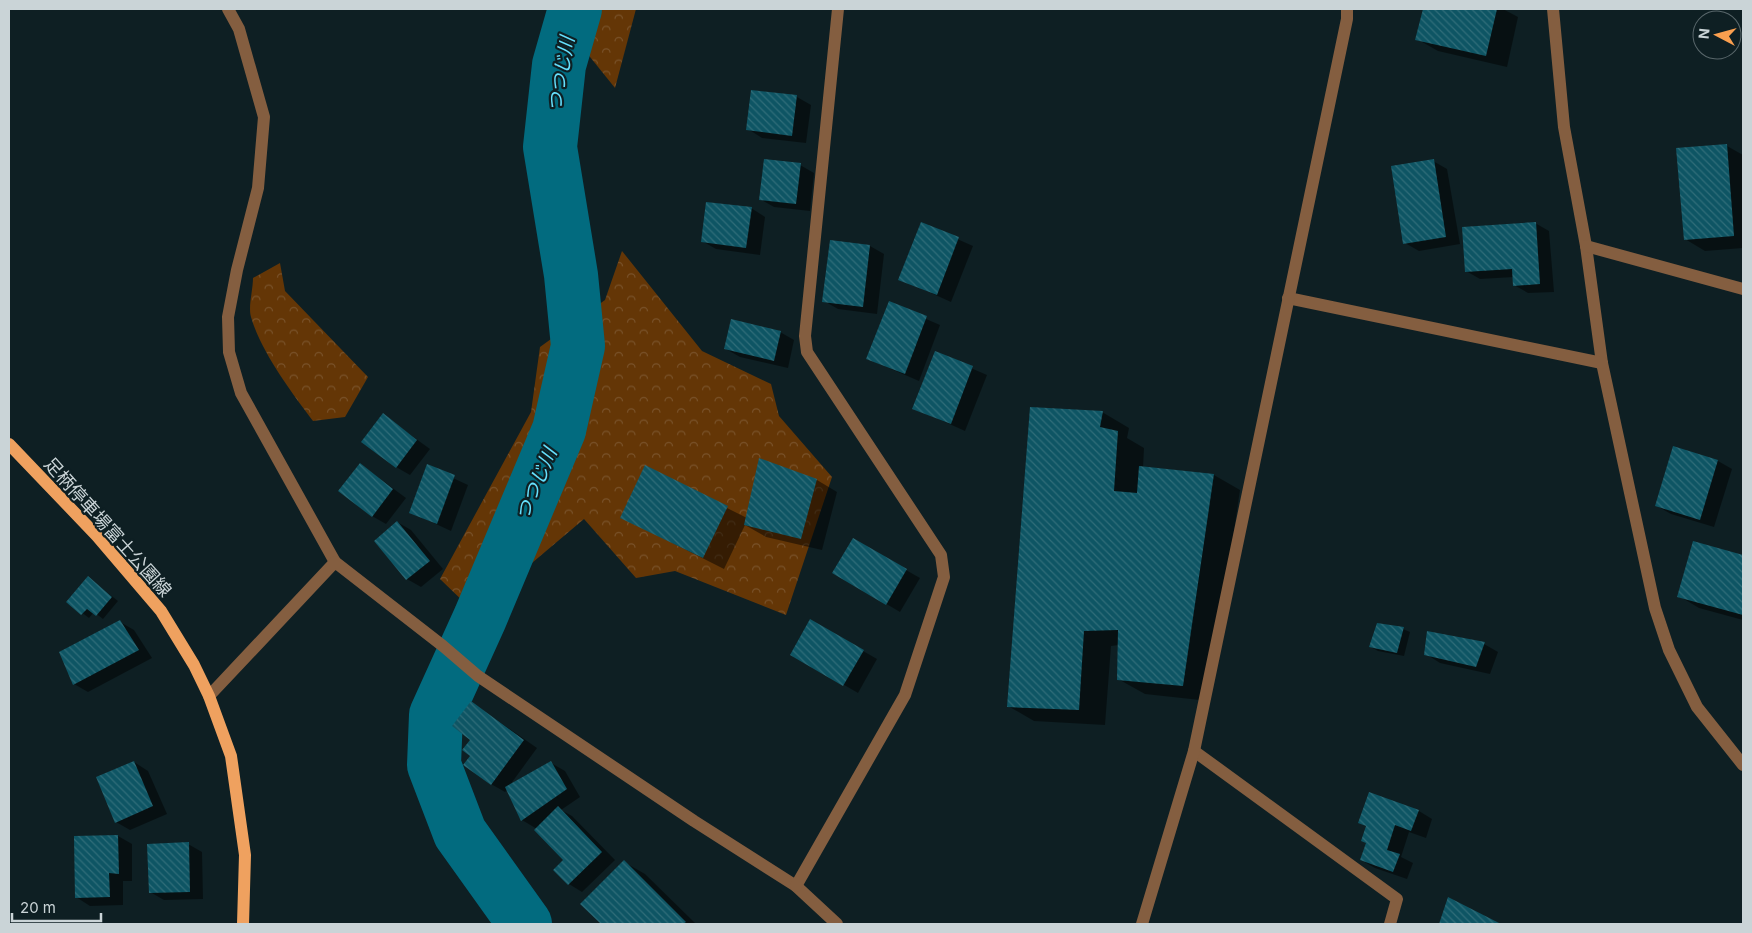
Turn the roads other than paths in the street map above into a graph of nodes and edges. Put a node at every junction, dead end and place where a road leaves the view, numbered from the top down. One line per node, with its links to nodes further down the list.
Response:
1 (228, 9): 10 (street)
2 (838, 9): 14 (street)
3 (1347, 9): 7 (street)
4 (1553, 9): 5 (street)
5 (1586, 246): 6 (street); 8 (street)
6 (1743, 289)
7 (1288, 298): 8 (street); 12 (street)
8 (1602, 363): 13 (street)
9 (9, 444): 11 (main road, 足柄停車場富士公園線)
10 (335, 562): 11 (street); 14 (street)
11 (209, 696): 15 (main road, 足柄停車場富士公園線)
12 (1194, 751): 17 (street); 18 (street)
13 (1743, 765)
14 (796, 886): 16 (street)
15 (243, 924)
16 (837, 924)
17 (1142, 924)
18 (1390, 924)

